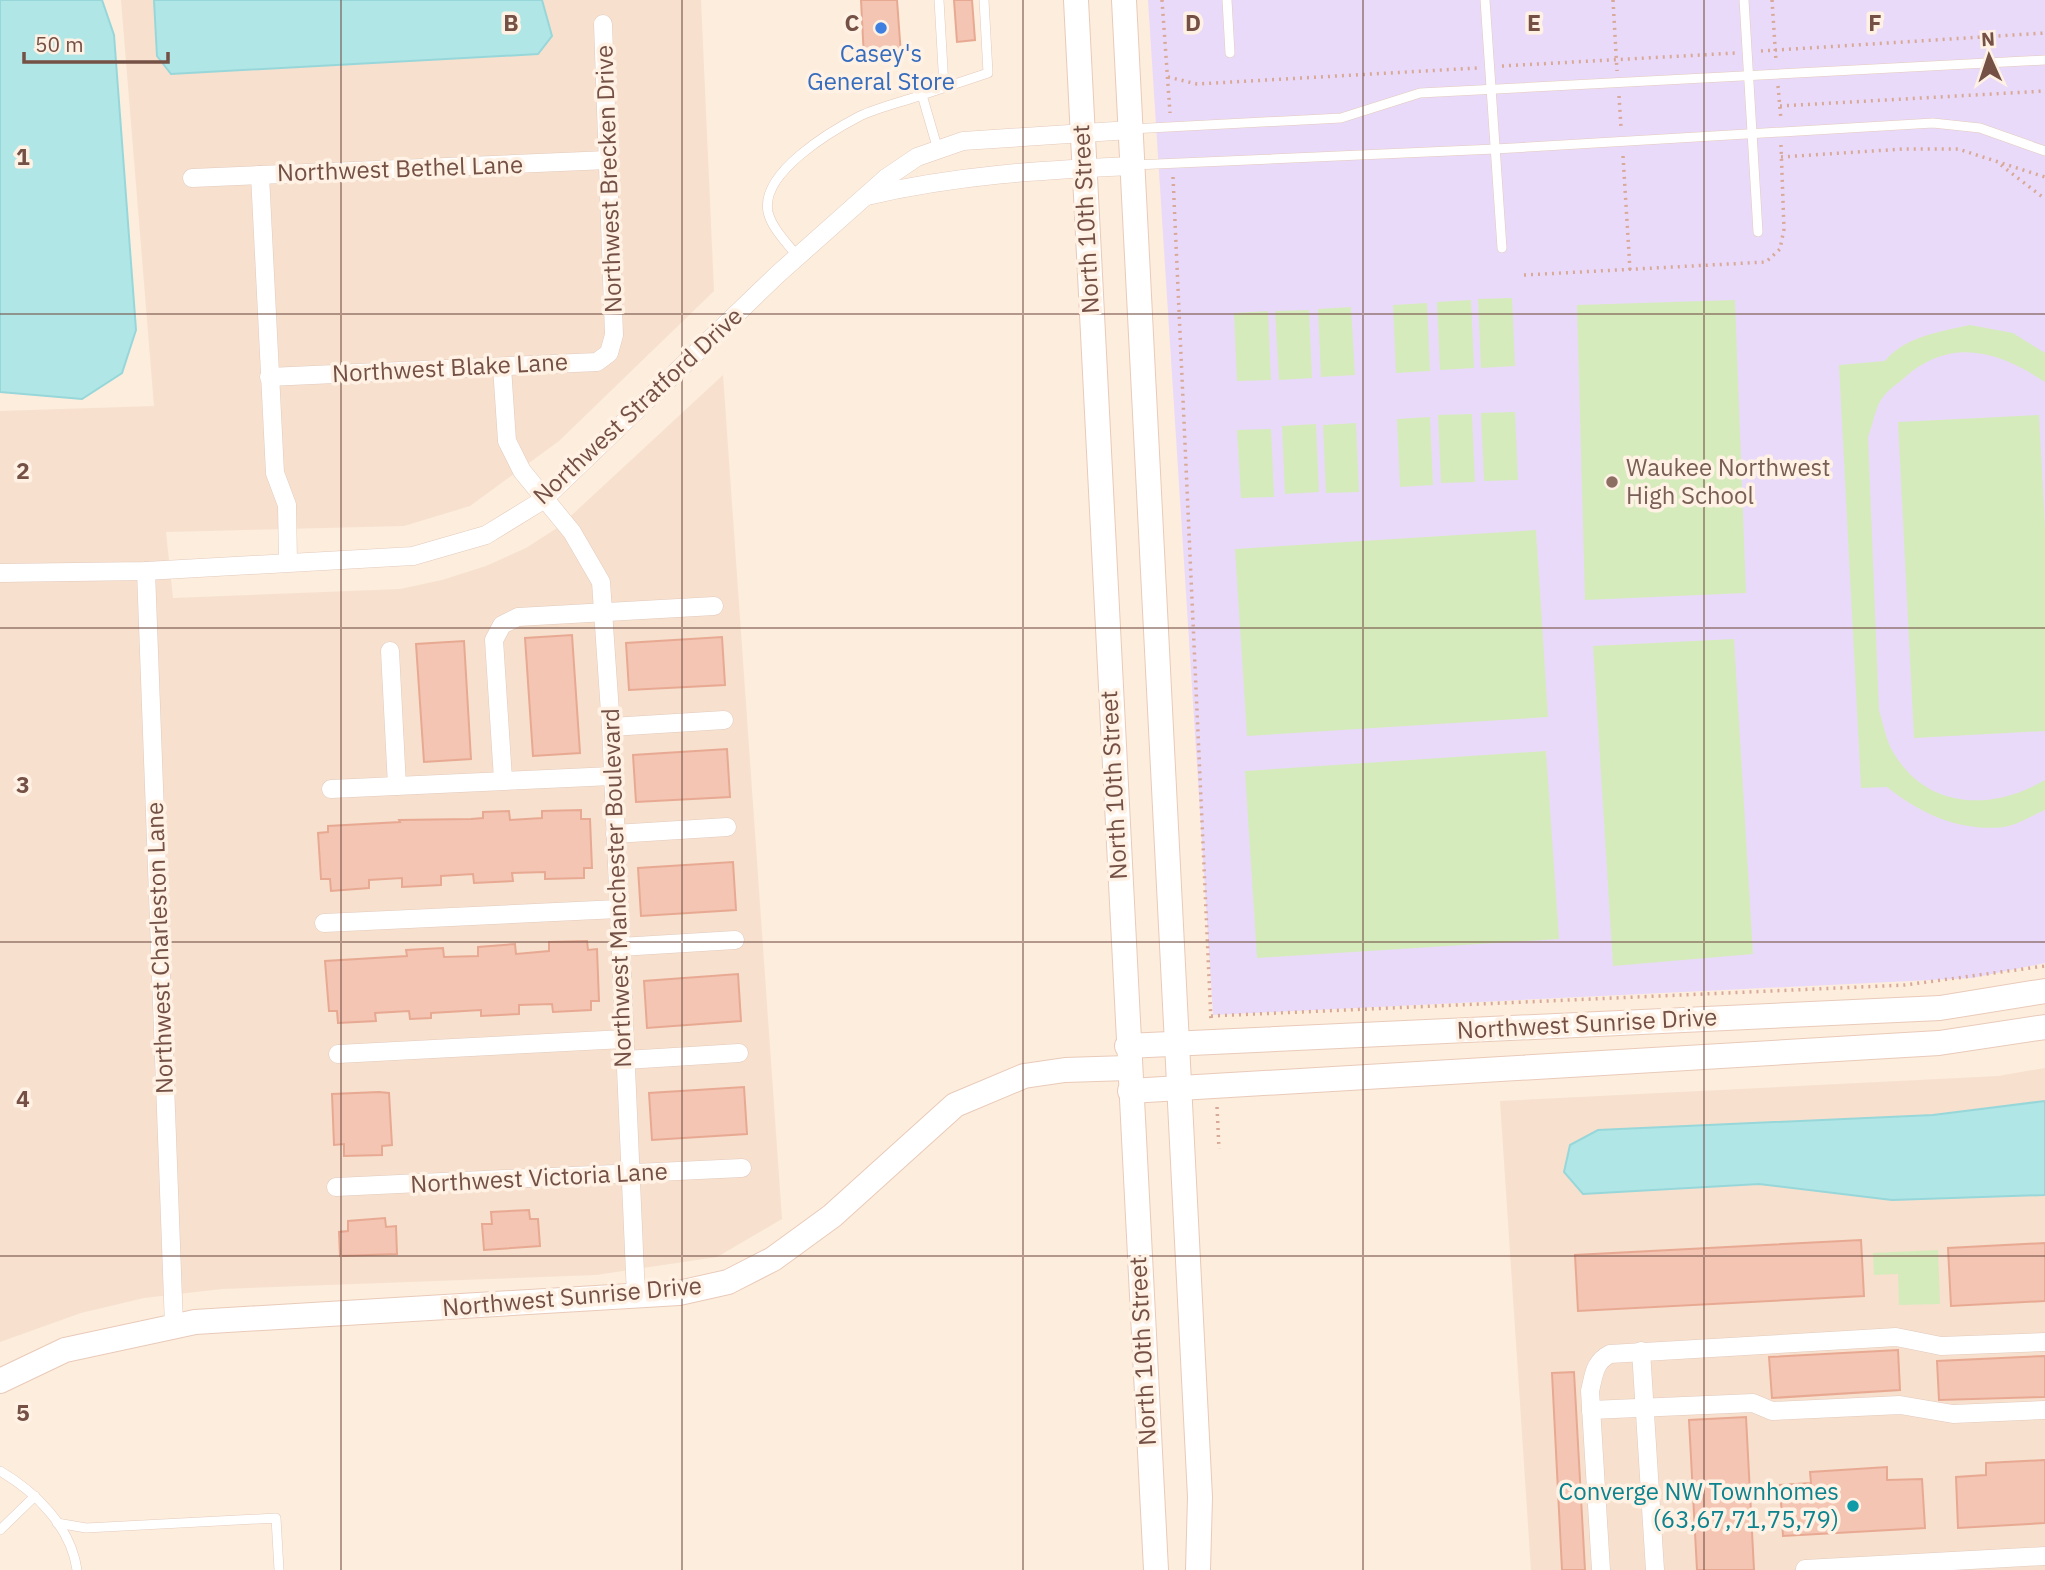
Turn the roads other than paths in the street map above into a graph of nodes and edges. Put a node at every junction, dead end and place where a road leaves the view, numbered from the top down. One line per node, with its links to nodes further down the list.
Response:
1 (939, 0): 12 (lane)
2 (984, 0): 12 (lane)
3 (1076, 0): 16 (main road, North 10th Street)
4 (1124, 0): 15 (main road, North 10th Street)
5 (1227, 0): 9 (lane)
6 (1485, 0): 13 (lane)
7 (1744, 0): 11 (lane)
8 (603, 24): 21 (street, Northwest Brecken Drive)
9 (1230, 53)
10 (2045, 60): 11 (lane)
11 (1749, 76): 13 (lane); 17 (lane)
12 (944, 87): 14 (lane)
13 (1491, 90): 15 (lane); 18 (lane)
14 (922, 95): 19 (lane); 29 (lane)
15 (1130, 130): 16 (street, Northwest Stratford Drive); 22 (main road, North 10th Street)
16 (1082, 132): 19 (street, Northwest Stratford Drive); 23 (main road, North 10th Street)
17 (1752, 134): 18 (lane); 20 (lane); 27 (lane)
18 (1495, 149): 22 (lane); 28 (lane)
19 (938, 150): 26 (street, Northwest Stratford Drive)
20 (2045, 151)
21 (608, 160): 24 (street, Northwest Bethel Lane); 30 (street, Northwest Brecken Drive)
22 (1132, 166): 23 (street, Northwest Stratford Drive); 55 (main road, North 10th Street)
23 (1083, 168): 26 (street, Northwest Stratford Drive); 59 (main road, North 10th Street)
24 (260, 175): 25 (street, Northwest Bethel Lane); 32 (street)
25 (192, 178)
26 (867, 196): 29 (street, Northwest Stratford Drive)
27 (1758, 232)
28 (1502, 248)
29 (798, 257): 33 (street, Northwest Stratford Drive)
30 (614, 335): 31 (street, Northwest Blake Lane)
31 (502, 367): 32 (street, Northwest Blake Lane); 33 (street, Northwest Manchester Boulevard)
32 (269, 377): 34 (street)
33 (543, 500): 34 (street, Northwest Stratford Drive); 38 (street, Northwest Manchester Boulevard)
34 (288, 562): 35 (street, Northwest Stratford Drive)
35 (146, 570): 36 (street, Northwest Stratford Drive); 65 (street, Northwest Charleston Lane)
36 (0, 572)
37 (714, 606): 38 (street)
38 (604, 613): 41 (street, Northwest Manchester Boulevard); 43 (street)
39 (390, 651): 44 (street)
40 (724, 720): 41 (street)
41 (611, 727): 42 (street, Northwest Manchester Boulevard)
42 (612, 776): 43 (street); 47 (street, Northwest Manchester Boulevard)
43 (502, 779): 44 (street)
44 (397, 786): 45 (street)
45 (331, 789)
46 (727, 827): 47 (street)
47 (615, 834): 48 (street, Northwest Manchester Boulevard)
48 (618, 909): 49 (street); 51 (street, Northwest Manchester Boulevard)
49 (324, 923)
50 (735, 940): 51 (street)
51 (620, 947): 54 (street, Northwest Manchester Boulevard)
52 (2045, 991): 55 (main road, Northwest Sunrise Drive)
53 (2045, 1027): 60 (main road, Northwest Sunrise Drive)
54 (624, 1039): 57 (street); 58 (street, Northwest Manchester Boulevard)
55 (1177, 1043): 59 (main road, Northwest Sunrise Drive); 60 (main road, North 10th Street)
56 (739, 1053): 58 (street)
57 (338, 1054)
58 (625, 1060): 62 (street, Northwest Manchester Boulevard)
59 (1128, 1068): 60 (main road, Northwest Sunrise Drive); 64 (main road, Northwest Sunrise Drive); 81 (main road, North 10th Street)
60 (1179, 1088): 82 (main road, North 10th Street)
61 (742, 1168): 62 (street, Northwest Victoria Lane)
62 (630, 1173): 63 (street, Northwest Victoria Lane); 64 (street, Northwest Manchester Boulevard)
63 (336, 1187)
64 (635, 1296): 65 (main road, Northwest Sunrise Drive)
65 (174, 1326): 68 (main road, Northwest Sunrise Drive)
66 (2045, 1342): 67 (street)
67 (1641, 1351): 69 (street); 70 (street)
68 (0, 1381)
69 (1646, 1408): 70 (street); 71 (street); 84 (street)
70 (1591, 1410): 83 (street)
71 (2045, 1410)
72 (0, 1471): 73 (lane)
73 (35, 1496): 74 (lane); 75 (lane)
74 (57, 1523): 79 (lane); 80 (lane)
75 (0, 1530)
76 (2045, 1556): 77 (street)
77 (1887, 1568): 78 (street)
78 (1805, 1569)
79 (77, 1570)
80 (279, 1570)
81 (1156, 1570)
82 (1198, 1570)
83 (1601, 1570)
84 (1655, 1570)

